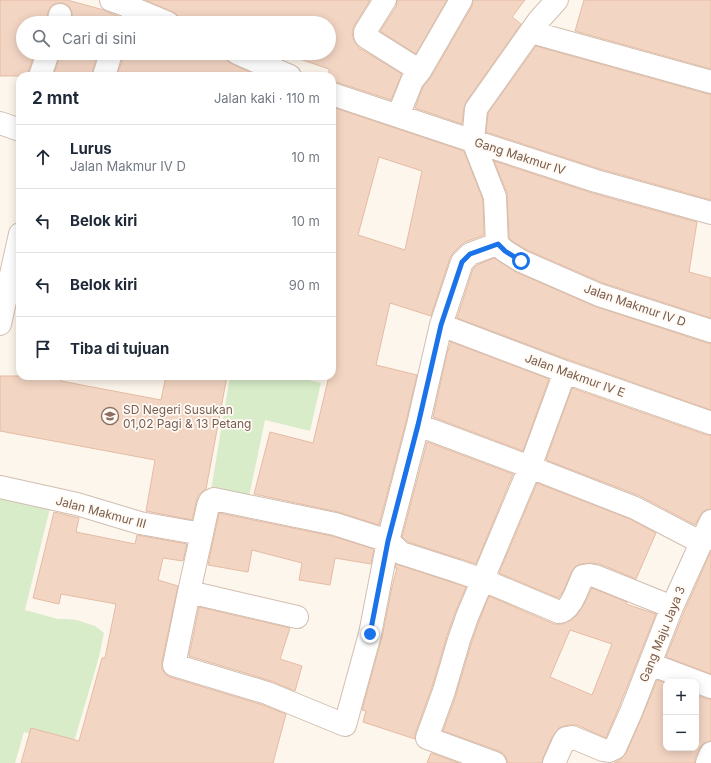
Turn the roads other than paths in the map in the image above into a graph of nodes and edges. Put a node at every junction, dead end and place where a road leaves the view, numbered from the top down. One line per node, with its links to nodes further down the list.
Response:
1 (384, 0): 10 (street)
2 (461, 0): 10 (street)
3 (557, 0): 6 (street)
4 (121, 7): 5 (street)
5 (147, 16)
6 (531, 32): 14 (street); 19 (street)
7 (46, 60): 11 (street)
8 (109, 60): 12 (street)
9 (254, 60): 13 (street)
10 (420, 71): 16 (street)
11 (41, 72)
12 (105, 72)
13 (281, 72)
14 (711, 82)
15 (336, 95): 16 (street, Gang Makmur IV)
16 (398, 116): 19 (street, Gang Makmur IV)
17 (0, 123): 18 (street)
18 (16, 129)
19 (473, 141): 20 (street, Gang Makmur IV); 21 (street)
20 (711, 213)
21 (498, 244): 24 (street); 25 (street, Jalan Makmur IV D)
22 (16, 252): 23 (street)
23 (0, 324)
24 (441, 325): 26 (street, Jalan Makmur IV E); 28 (street)
25 (711, 331)
26 (565, 372): 27 (street, Jalan Makmur IV E); 29 (street)
27 (711, 423)
28 (418, 425): 29 (street); 33 (street)
29 (530, 467): 34 (street); 35 (street)
30 (0, 488): 32 (street, Jalan Makmur III)
31 (711, 522): 34 (street, Gang Maju Jaya 3)
32 (202, 534): 33 (street); 36 (street)
33 (388, 541): 35 (street); 36 (street)
34 (702, 543): 37 (street, Gang Maju Jaya 3)
35 (483, 580): 37 (street); 42 (street)
36 (189, 592): 38 (street)
37 (672, 607): 39 (street, Gang Maju Jaya 3)
38 (297, 618)
39 (650, 664): 40 (street); 43 (street, Gang Maju Jaya 3)
40 (711, 687)
41 (711, 753): 44 (street)
42 (495, 763)
43 (554, 763)
44 (707, 763)

